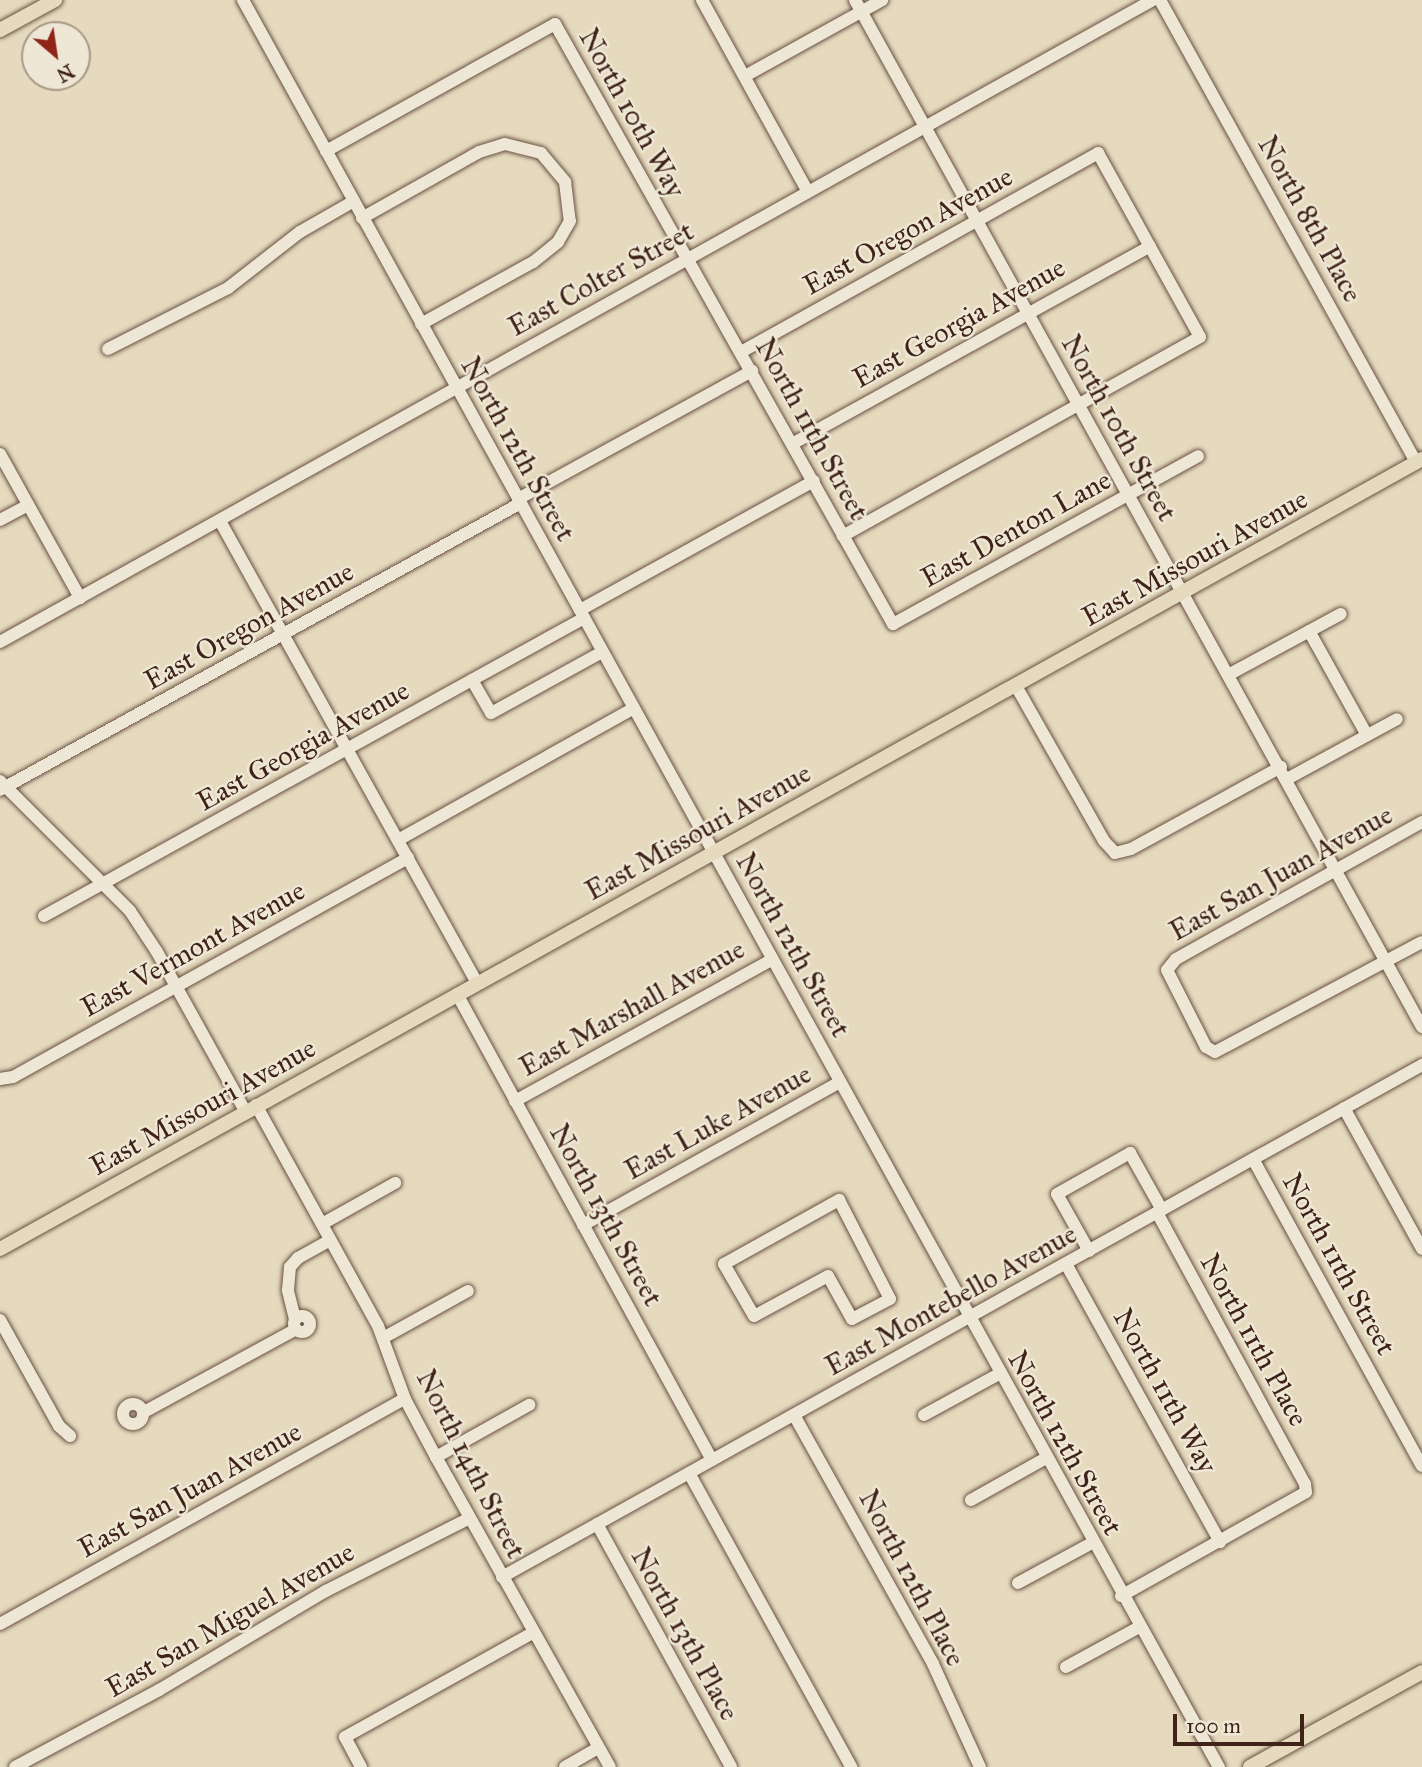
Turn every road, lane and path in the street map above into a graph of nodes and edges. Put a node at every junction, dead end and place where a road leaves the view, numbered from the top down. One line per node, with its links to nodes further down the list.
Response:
1 (55, 0): 8 (main road)
2 (243, 0): 11 (street, North 12th Street)
3 (702, 0): 9 (street)
4 (882, 0): 7 (street)
5 (1153, 0): 10 (street, East Colter Street)
6 (1160, 0): 28 (street, North 8th Place)
7 (858, 6): 9 (street); 10 (street, North 10th Street)
8 (0, 30)
9 (745, 76): 12 (street)
10 (925, 128): 12 (street, East Colter Street); 15 (street, North 10th Street)
11 (326, 150): 13 (street, North 12th Street); 17 (street, North 10th Way)
12 (808, 192): 17 (street, East Colter Street)
13 (354, 201): 14 (street, North 12th Street); 20 (street)
14 (362, 218): 19 (street, North 12th Street); 19 (street)
15 (977, 222): 16 (street, East Oregon Avenue); 18 (street, North 10th Street); 21 (street, East Oregon Avenue)
16 (1150, 246): 18 (street, East Georgia Avenue); 24 (street)
17 (689, 258): 21 (street, North 11th Street); 23 (street, East Colter Street)
18 (1027, 312): 24 (street, North 10th Street); 25 (street, East Georgia Avenue)
19 (421, 324): 23 (street, North 12th Street)
20 (108, 349)
21 (741, 352): 22 (street, North 11th Street)
22 (751, 371): 25 (street, North 11th Street); 31 (street, East Oregon Avenue)
23 (457, 388): 31 (street, North 12th Street); 34 (street, East Colter Street)
24 (1078, 404): 30 (street, North 10th Street); 35 (street)
25 (792, 444): 29 (street, North 11th Street)
26 (0, 454): 32 (street)
27 (1198, 456): 30 (street, East Denton Lane)
28 (1419, 460): 36 (main road, East Missouri Avenue)
29 (814, 481): 35 (street, North 11th Street); 38 (street, East Georgia Avenue)
30 (1128, 495): 36 (street, North 10th Street); 40 (street, East Denton Lane)
31 (520, 501): 38 (street, North 12th Street); 42 (street, East Oregon Avenue)
32 (28, 505): 33 (street); 37 (street)
33 (0, 520)
34 (220, 521): 37 (street, East Colter Street); 42 (street)
35 (844, 536): 40 (street, North 11th Street)
36 (1182, 592): 45 (street, North 10th Street); 47 (main road, East Missouri Avenue)
37 (80, 598): 43 (street, East Colter Street)
38 (582, 614): 44 (street, North 12th Street); 46 (street, East Georgia Avenue)
39 (1341, 614): 41 (street)
40 (893, 624)
41 (1309, 631): 45 (street); 50 (street)
42 (284, 635): 51 (street); 53 (street, East Oregon Avenue)
43 (0, 642)
44 (603, 652): 46 (street); 48 (street, North 12th Street)
45 (1228, 675): 52 (street, North 10th Street)
46 (472, 680): 51 (street, East Georgia Avenue)
47 (1016, 686): 52 (street); 56 (main road, East Missouri Avenue)
48 (634, 708): 55 (street); 56 (street, North 12th Street)
49 (1397, 719): 50 (street)
50 (1367, 735): 52 (street)
51 (347, 749): 55 (street); 59 (street, East Georgia Avenue)
52 (1284, 773): 58 (street, North 10th Street)
53 (2, 786): 59 (street, North 14th Street)
54 (1422, 822): 58 (street, East San Juan Avenue)
55 (398, 840): 57 (street)
56 (712, 852): 62 (street, North 12th Street); 64 (main road, East Missouri Avenue)
57 (408, 858): 64 (street); 65 (street, East Vermont Avenue)
58 (1336, 870): 63 (street, North 10th Street); 63 (street, East San Juan Avenue)
59 (104, 883): 60 (street, East Georgia Avenue); 65 (street, North 14th Street)
60 (44, 916)
61 (1422, 942): 63 (street)
62 (772, 959): 70 (street, North 12th Street); 71 (street, East Marshall Avenue)
63 (1385, 962): 67 (street, North 10th Street)
64 (477, 983): 66 (main road, East Missouri Avenue)
65 (176, 986): 69 (street, East Vermont Avenue); 72 (street, North 14th Street)
66 (457, 994): 71 (street, North 13th Street); 72 (main road, East Missouri Avenue)
67 (1422, 1027)
68 (1422, 1065): 73 (street, East Montebello Avenue)
69 (0, 1079)
70 (840, 1082): 78 (street, East Luke Avenue); 86 (street, North 12th Street)
71 (515, 1101): 78 (street, North 13th Street)
72 (251, 1108): 77 (street, North 14th Street); 80 (main road, East Missouri Avenue)
73 (1344, 1108): 74 (street, East Montebello Avenue); 81 (street)
74 (1253, 1159): 76 (street, East Montebello Avenue); 99 (street, North 11th Street)
75 (395, 1184): 77 (street)
76 (1159, 1212): 82 (street, East Montebello Avenue); 82 (street, North 11th Place); 104 (street, North 11th Place)
77 (322, 1224): 79 (street, North 14th Street)
78 (583, 1225): 98 (street, North 13th Street)
79 (330, 1240): 88 (street, North 14th Street); 92 (street)
80 (0, 1249)
81 (1422, 1249)
82 (1089, 1251): 83 (street, East Montebello Avenue)
83 (1066, 1264): 86 (street, East Montebello Avenue); 104 (street, North 11th Way)
84 (468, 1291): 88 (street)
85 (754, 1316): 85 (street)
86 (970, 1317): 89 (street, North 12th Street); 93 (street, East Montebello Avenue)
87 (0, 1320): 95 (street)
88 (383, 1338): 90 (street, North 14th Street)
89 (999, 1374): 94 (street); 97 (street, North 12th Street)
90 (405, 1399): 96 (street, North 14th Street); 109 (street, East San Juan Avenue)
91 (529, 1405): 96 (street)
92 (144, 1412)
93 (794, 1415): 98 (street, East Montebello Avenue); 121 (street, North 12th Place)
94 (924, 1415)
95 (70, 1436)
96 (436, 1457): 102 (street, North 14th Street)
97 (1046, 1458): 101 (street); 105 (street, North 12th Street)
98 (712, 1460): 100 (street, East Montebello Avenue)
99 (1422, 1466)
100 (689, 1473): 103 (street, East Montebello Avenue); 120 (street)
101 (971, 1500)
102 (470, 1518): 106 (street, North 14th Street); 115 (street, East San Miguel Avenue)
103 (597, 1524): 106 (street, East Montebello Avenue); 119 (street, North 13th Place)
104 (1220, 1542): 108 (street)
105 (1092, 1543): 107 (street); 108 (street, North 12th Street)
106 (502, 1577): 111 (street, North 14th Street)
107 (1018, 1583)
108 (1121, 1596): 110 (street, North 12th Street)
109 (0, 1624)
110 (1139, 1627): 112 (street); 122 (street, North 12th Street)
111 (533, 1633): 114 (street, North 14th Street); 116 (street)
112 (1066, 1667)
113 (1422, 1672): 123 (main road)
114 (598, 1748): 117 (street); 118 (street, North 14th Street)
115 (15, 1767)
116 (361, 1767)
117 (565, 1767)
118 (610, 1767)
119 (731, 1767)
120 (851, 1767)
121 (980, 1767)
122 (1219, 1767)
123 (1250, 1767)

